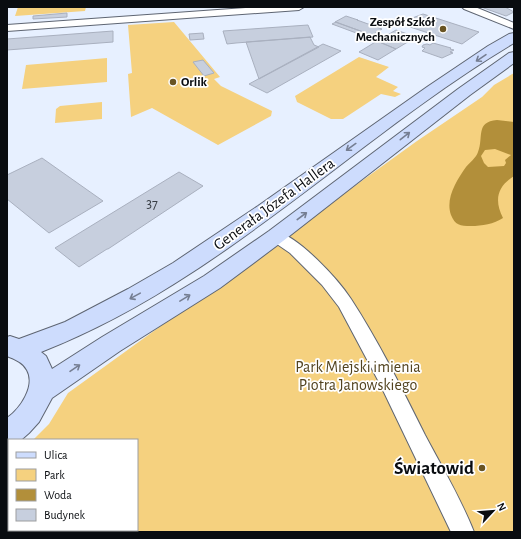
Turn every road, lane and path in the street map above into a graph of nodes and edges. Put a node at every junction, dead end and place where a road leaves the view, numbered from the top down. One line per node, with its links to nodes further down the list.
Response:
1 (299, 7): 3 (street)
2 (467, 7): 4 (street)
3 (267, 8): 5 (street)
4 (514, 26)
5 (7, 28)
6 (514, 37): 9 (main road, Generała Józefa Hallera, one-way to 9)
7 (514, 56): 8 (main road, Generała Józefa Hallera, one-way to 7)
8 (276, 236): 10 (main road, Generała Józefa Hallera, one-way to 8); 12 (street)
9 (14, 347): 10 (main road)
10 (42, 390): 11 (main road)
11 (7, 434)
12 (463, 532)

